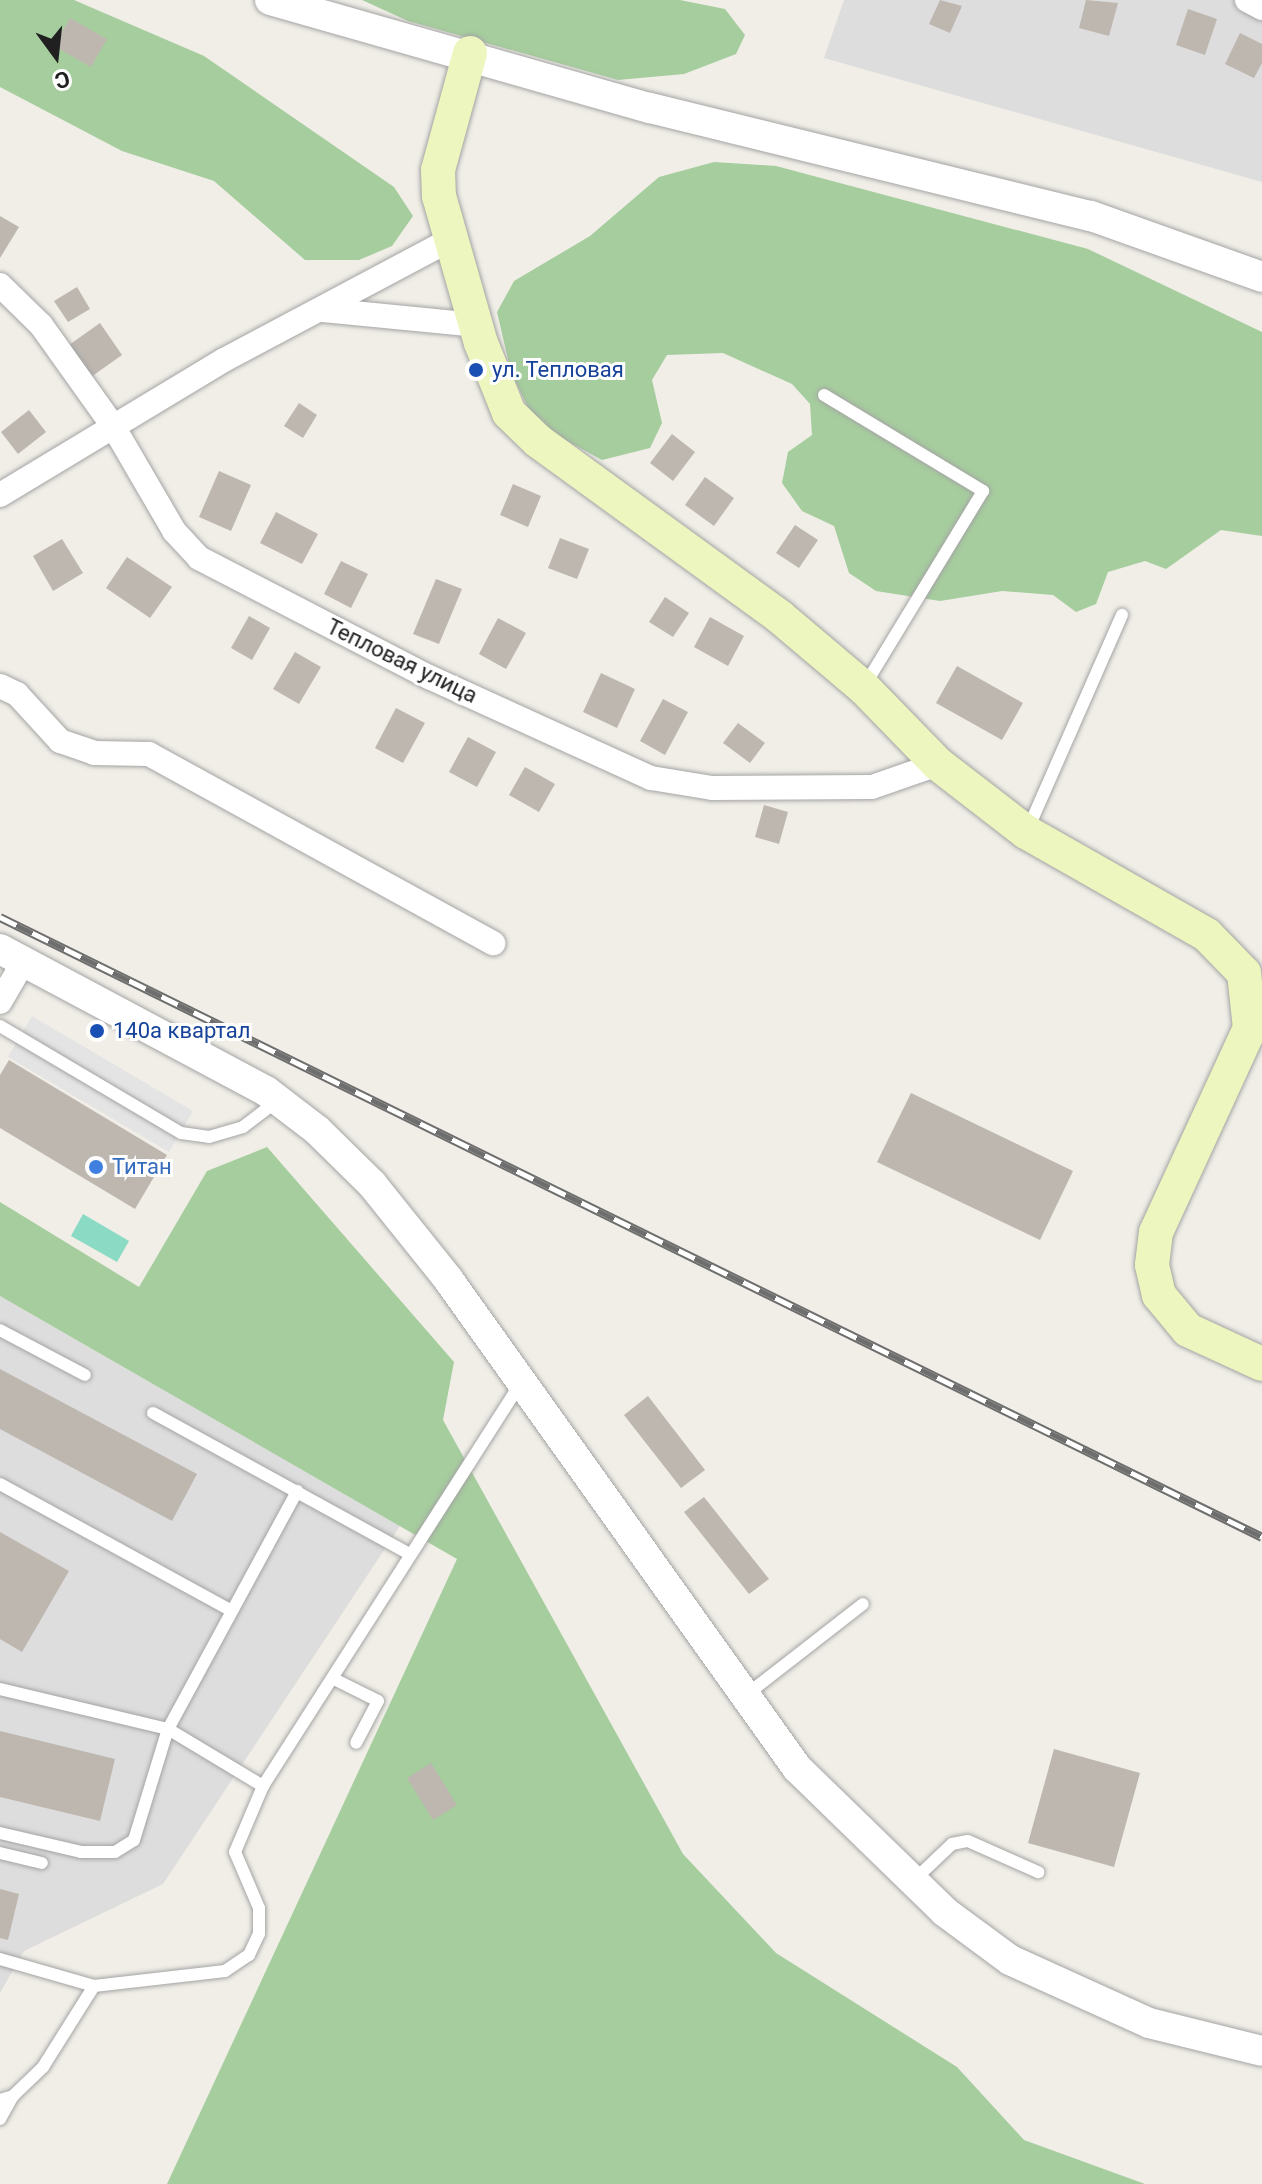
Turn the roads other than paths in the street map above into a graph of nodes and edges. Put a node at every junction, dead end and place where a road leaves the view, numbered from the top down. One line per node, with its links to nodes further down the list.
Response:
1 (270, 0): 4 (street)
2 (1247, 0): 3 (street)
3 (1262, 8)
4 (470, 53): 5 (main road); 6 (street)
5 (448, 241): 8 (street); 9 (main road)
6 (1262, 277)
7 (0, 285): 11 (street, Тепловая улица)
8 (323, 310): 9 (street); 11 (street)
9 (475, 325): 15 (main road)
10 (824, 395): 15 (lane)
11 (113, 426): 12 (street); 16 (street, Тепловая улица)
12 (0, 495)
13 (1122, 615): 17 (lane)
14 (0, 686): 18 (street)
15 (864, 688): 16 (main road)
16 (938, 764): 17 (main road)
17 (1026, 832): 24 (main road)
18 (493, 943)
19 (12, 955): 20 (street); 22 (street)
20 (0, 1002)
21 (0, 1026): 22 (lane)
22 (277, 1100): 26 (street)
23 (0, 1330): 25 (lane)
24 (1262, 1364)
25 (85, 1375)
26 (519, 1385): 30 (lane); 35 (street)
27 (153, 1413): 29 (lane)
28 (0, 1484): 32 (lane)
29 (297, 1491): 30 (lane); 32 (lane)
30 (410, 1554): 33 (lane)
31 (863, 1604): 35 (lane)
32 (230, 1610): 36 (lane)
33 (334, 1679): 37 (lane); 38 (lane)
34 (0, 1689): 36 (lane)
35 (745, 1696): 43 (street)
36 (168, 1729): 38 (lane); 39 (lane)
37 (356, 1743)
38 (263, 1786): 45 (lane)
39 (0, 1833)
40 (0, 1853): 41 (lane)
41 (42, 1863)
42 (1038, 1872): 43 (lane)
43 (911, 1883): 46 (street)
44 (0, 1959): 45 (lane)
45 (94, 1986): 47 (lane)
46 (1262, 2051)
47 (6, 2098): 48 (lane)
48 (0, 2119)

